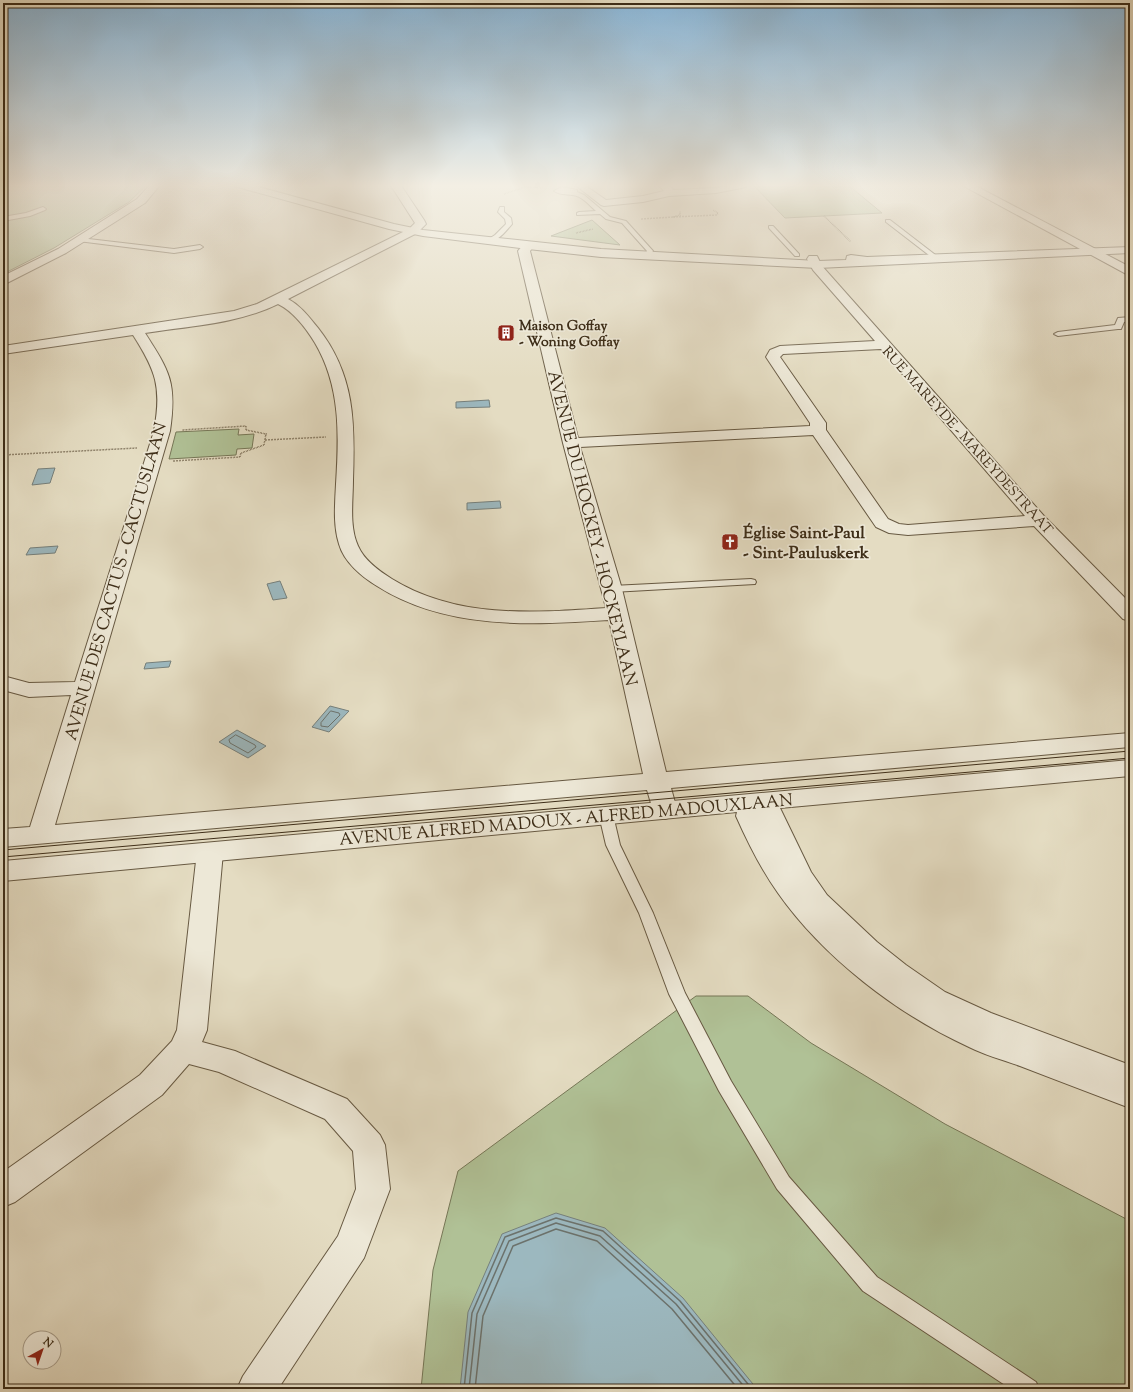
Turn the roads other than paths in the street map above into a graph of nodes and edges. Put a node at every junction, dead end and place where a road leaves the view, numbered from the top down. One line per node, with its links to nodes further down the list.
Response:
1 (64, 249): 20 (street)
2 (154, 249): 12 (lane)
3 (166, 249): 12 (lane)
4 (191, 249): 12 (lane)
5 (377, 249): 21 (street)
6 (526, 249): 28 (street, AVENUE DU HOCKEY - HOCKEYLAAN)
7 (560, 249): 16 (street)
8 (648, 249): 16 (lane)
9 (791, 249): 15 (lane)
10 (924, 249): 17 (lane)
11 (1085, 249): 14 (street)
12 (163, 250)
13 (1130, 250): 14 (street)
14 (1091, 252): 17 (street); 19 (street)
15 (797, 255)
16 (647, 257): 18 (street)
17 (936, 258): 18 (street)
18 (814, 261): 25 (street, RUE MAREYDE - MAREYDESTRAAT)
19 (1130, 272)
20 (3, 281)
21 (278, 299): 23 (street); 32 (street)
22 (1130, 319): 24 (lane)
23 (137, 330): 26 (street); 35 (street, AVENUE DES CACTUS - CACTUSLAAN)
24 (1058, 334)
25 (884, 345): 27 (street); 29 (street, RUE MAREYDE - MAREYDESTRAAT)
26 (3, 350)
27 (818, 430): 28 (street); 29 (street)
28 (571, 443): 31 (street, AVENUE DU HOCKEY - HOCKEYLAAN)
29 (1038, 520): 33 (street, RUE MAREYDE - MAREYDESTRAAT)
30 (751, 582): 31 (lane)
31 (612, 589): 32 (street, AVENUE DU HOCKEY - HOCKEYLAAN)
32 (616, 613): 38 (street, AVENUE DU HOCKEY - HOCKEYLAAN)
33 (1130, 615)
34 (3, 683): 35 (street)
35 (84, 688): 42 (street, AVENUE DES CACTUS - CACTUSLAAN)
36 (1130, 740): 38 (street, AVENUE ALFRED MADOUX - ALFRED MADOUXLAAN)
37 (1130, 768): 39 (street, AVENUE ALFRED MADOUX - ALFRED MADOUXLAAN)
38 (657, 782): 40 (street, AVENUE DU HOCKEY - HOCKEYLAAN); 42 (street, AVENUE ALFRED MADOUX - ALFRED MADOUXLAAN)
39 (753, 802): 40 (street, AVENUE ALFRED MADOUX - ALFRED MADOUXLAAN); 47 (street); 48 (street)
40 (665, 810): 41 (street, AVENUE ALFRED MADOUX - ALFRED MADOUXLAAN)
41 (606, 815): 44 (street, AVENUE ALFRED MADOUX - ALFRED MADOUXLAAN); 51 (lane)
42 (40, 834): 43 (street, AVENUE ALFRED MADOUX - ALFRED MADOUXLAAN)
43 (3, 838)
44 (210, 852): 45 (street, AVENUE ALFRED MADOUX - ALFRED MADOUXLAAN); 46 (street)
45 (3, 871)
46 (183, 1050): 49 (street); 50 (street)
47 (1130, 1078)
48 (1130, 1094)
49 (3, 1191)
50 (256, 1389)
51 (1029, 1389)

